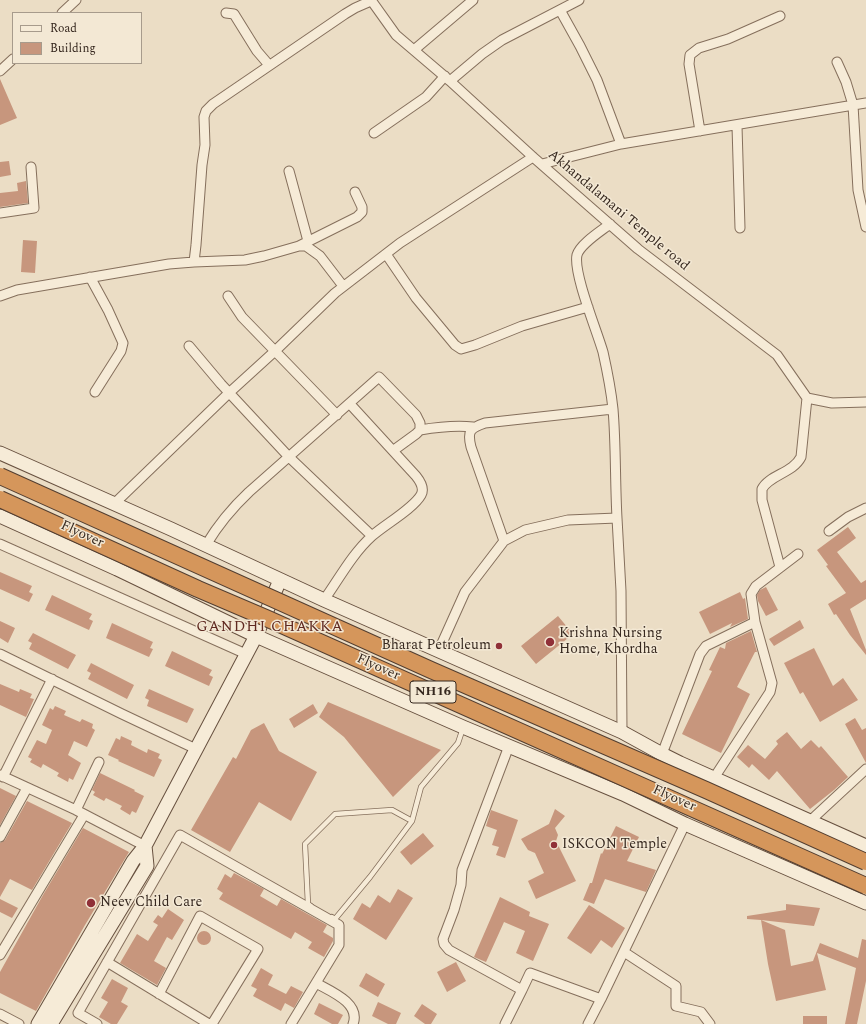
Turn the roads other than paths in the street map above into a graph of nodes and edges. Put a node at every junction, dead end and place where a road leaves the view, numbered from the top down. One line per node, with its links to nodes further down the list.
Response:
1 (76, 0): 6 (street)
2 (473, 0): 9 (street)
3 (579, 0): 5 (street)
4 (371, 1): 9 (street, Akhandalamani Temple road); 12 (street)
5 (560, 10): 14 (street); 20 (street)
6 (63, 12)
7 (226, 13): 12 (street)
8 (780, 16): 18 (street)
9 (414, 50): 14 (street, Akhandalamani Temple road)
10 (12, 60): 13 (street)
11 (837, 62): 16 (street)
12 (269, 66): 33 (street)
13 (0, 71)
14 (448, 78): 19 (street); 21 (street, Akhandalamani Temple road)
15 (866, 103): 16 (street)
16 (853, 105): 17 (street); 28 (street)
17 (737, 126): 18 (street); 29 (street)
18 (700, 131): 20 (street)
19 (374, 133)
20 (621, 144): 22 (street)
21 (533, 157): 22 (street, Akhandalamani Temple road); 32 (street)
22 (542, 164): 27 (street, Akhandalamani Temple road)
23 (31, 167): 26 (street)
24 (289, 171): 30 (street)
25 (354, 192): 30 (street)
26 (0, 213)
27 (610, 224): 38 (street); 43 (street, Akhandalamani Temple road)
28 (866, 227)
29 (740, 228)
30 (308, 241): 31 (street)
31 (299, 246): 33 (street); 35 (street)
32 (386, 254): 35 (street); 38 (street)
33 (194, 262): 34 (street)
34 (90, 278): 36 (street); 41 (street)
35 (344, 286): 40 (street)
36 (0, 296)
37 (228, 296): 40 (street)
38 (588, 307): 46 (street)
39 (189, 346): 42 (street)
40 (275, 351): 42 (street); 47 (street)
41 (96, 392)
42 (230, 392): 52 (street); 55 (street)
43 (807, 398): 44 (street); 65 (street)
44 (866, 402)
45 (350, 404): 47 (street); 49 (street); 50 (street)
46 (613, 409): 48 (street); 58 (street)
47 (337, 415): 52 (street)
48 (473, 427): 49 (street); 61 (street)
49 (420, 430): 50 (street)
50 (394, 450): 60 (street)
51 (0, 453): 55 (street)
52 (290, 457): 60 (street); 63 (street)
53 (0, 476): 92 (highway, Flyover / NH16, bridge)
54 (0, 499): 93 (highway, Flyover / NH16, bridge)
55 (115, 503): 63 (street)
56 (866, 508): 59 (street)
57 (0, 516): 69 (street)
58 (617, 518): 61 (street); 75 (street)
59 (829, 531)
60 (372, 536): 67 (street)
61 (504, 541): 70 (street)
62 (0, 544): 72 (street)
63 (206, 545): 66 (street)
64 (798, 554): 65 (street)
65 (780, 567): 68 (street)
66 (280, 580): 67 (street); 69 (street)
67 (324, 600): 70 (street)
68 (755, 622): 78 (street); 82 (street)
69 (256, 636): 72 (street); 74 (street)
70 (438, 652): 75 (street)
71 (0, 654): 73 (street)
72 (246, 654): 77 (street)
73 (52, 679): 77 (street); 81 (street)
74 (463, 727): 76 (street); 86 (lane)
75 (622, 732): 78 (street)
76 (509, 746): 88 (street); 101 (street)
77 (196, 749): 90 (street)
78 (662, 754): 82 (street)
79 (99, 762): 84 (street)
80 (866, 769): 87 (street)
81 (2, 776): 83 (street)
82 (714, 778): 87 (street)
83 (27, 788): 84 (street); 89 (street)
84 (76, 810): 85 (street)
85 (84, 815): 90 (street); 97 (street)
86 (412, 821): 86 (lane)
87 (810, 821): 91 (street)
88 (685, 824): 94 (street); 98 (street)
89 (0, 837)
90 (145, 846): 95 (street); 106 (street)
91 (866, 846)
92 (866, 862)
93 (866, 886)
94 (866, 903)
95 (101, 940): 96 (street); 107 (street)
96 (115, 948): 99 (street); 100 (street)
97 (2, 949)
98 (624, 952): 103 (street); 114 (street)
99 (107, 962): 102 (street); 108 (street)
100 (316, 983): 110 (street); 111 (street)
101 (522, 990): 103 (street); 112 (street)
102 (159, 994): 109 (street); 109 (street)
103 (602, 999): 113 (street)
104 (0, 1014): 105 (street)
105 (19, 1024)
106 (38, 1024)
107 (51, 1024)
108 (97, 1024)
109 (211, 1024)
110 (291, 1024)
111 (353, 1024)
112 (505, 1024)
113 (588, 1024)
114 (710, 1024)

